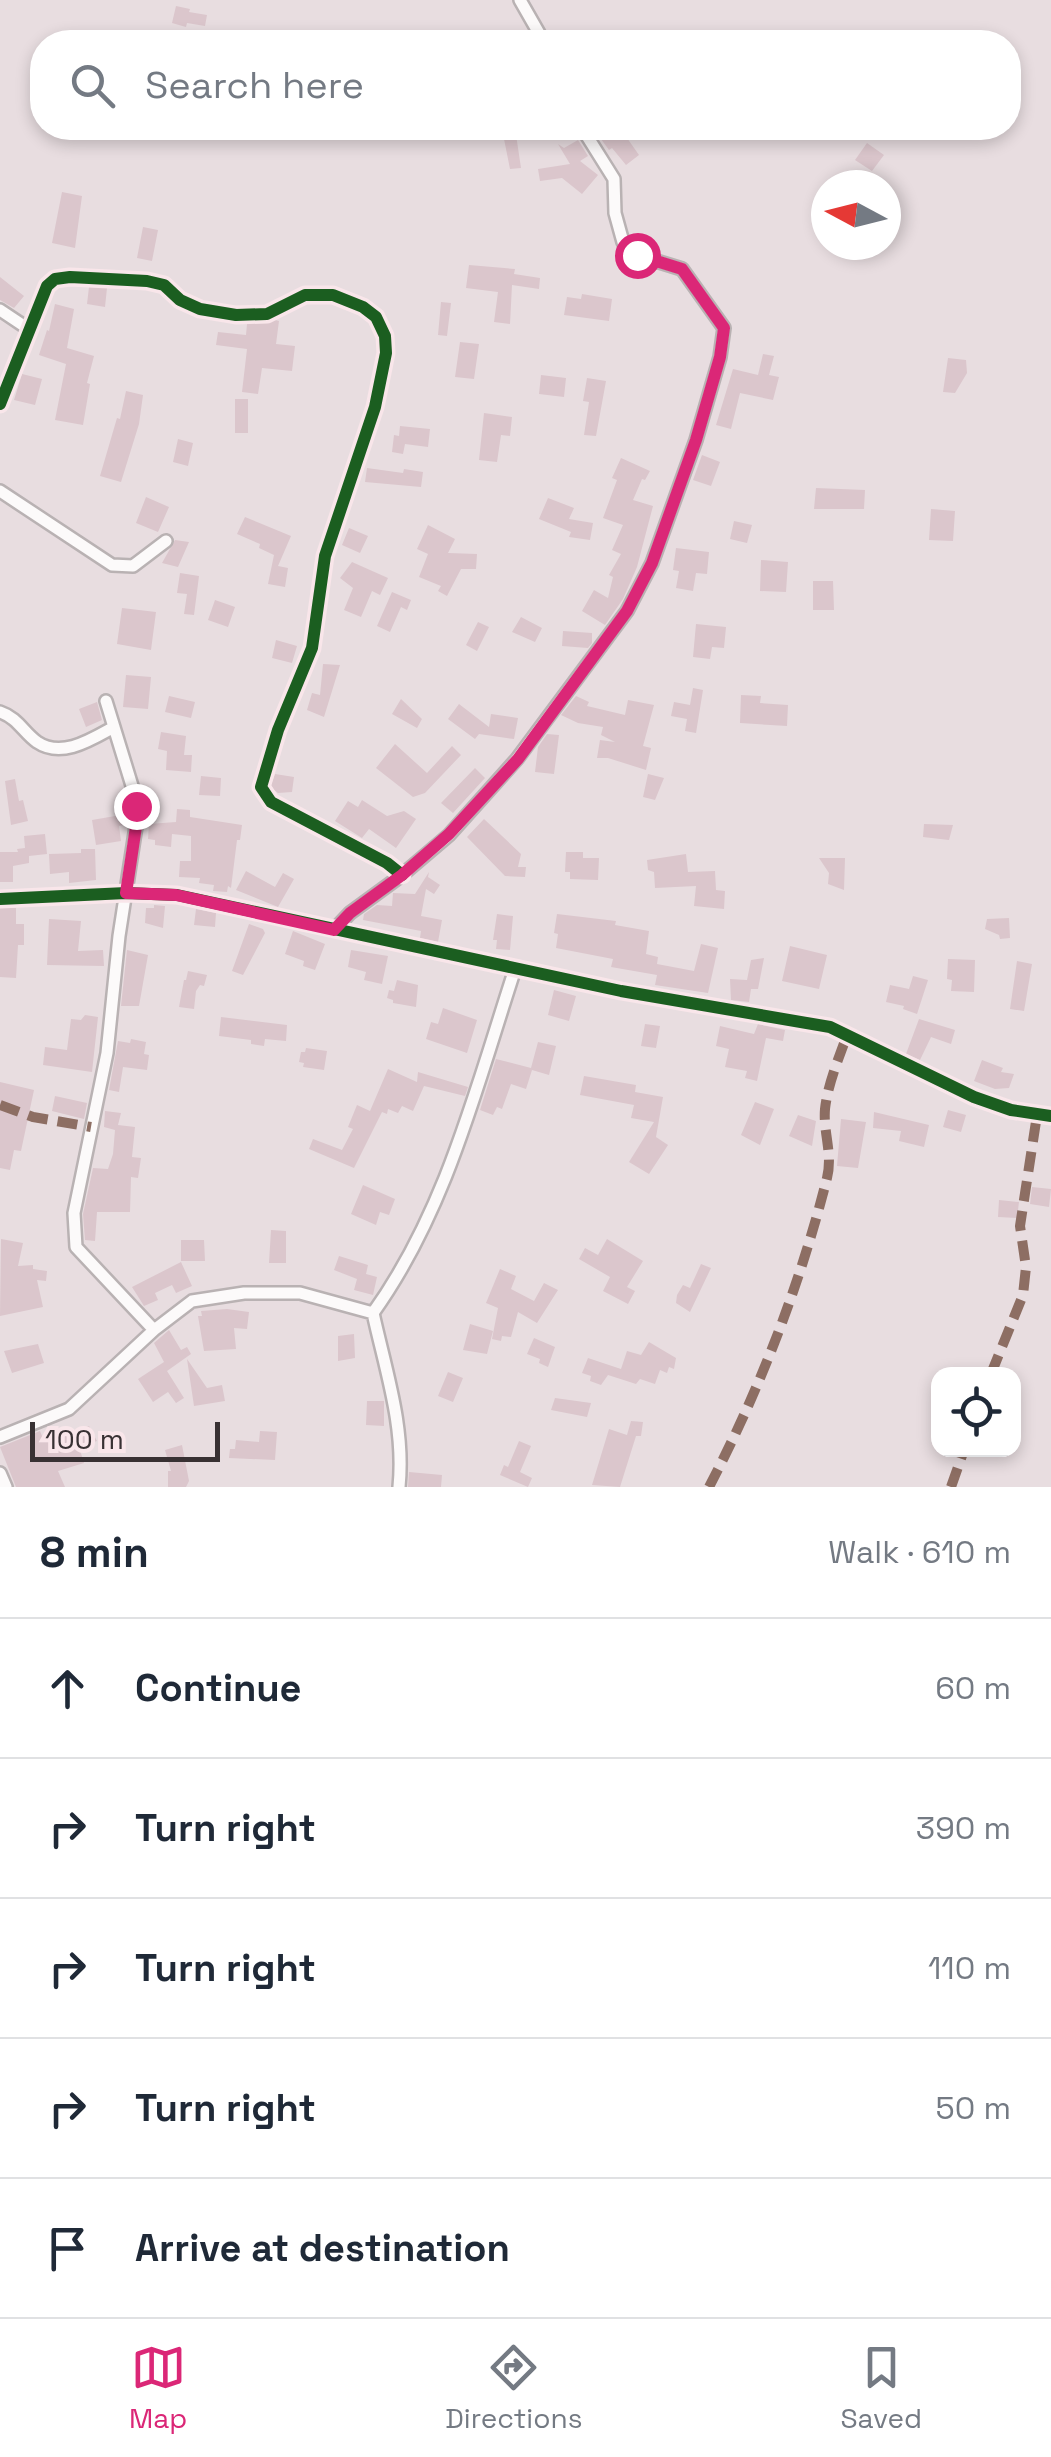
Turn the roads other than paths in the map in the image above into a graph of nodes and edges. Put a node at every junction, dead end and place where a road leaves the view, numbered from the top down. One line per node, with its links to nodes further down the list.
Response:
1 (520, 0): 2 (street)
2 (537, 30)
3 (590, 140): 12 (street)
4 (0, 310): 5 (street)
5 (30, 330): 6 (street); 12 (street)
6 (0, 404)
7 (0, 491): 8 (street)
8 (166, 541)
9 (106, 701): 11 (street)
10 (0, 712): 11 (street)
11 (114, 728): 13 (street)
12 (402, 875): 15 (street)
13 (126, 893): 14 (street); 15 (street); 19 (street)
14 (0, 899)
15 (334, 930): 16 (street)
16 (515, 969): 17 (street); 18 (street)
17 (1051, 1116)
18 (372, 1313): 19 (street); 23 (street)
19 (154, 1330): 20 (street)
20 (0, 1438)
21 (0, 1473): 22 (street)
22 (6, 1487)
23 (400, 1487)

